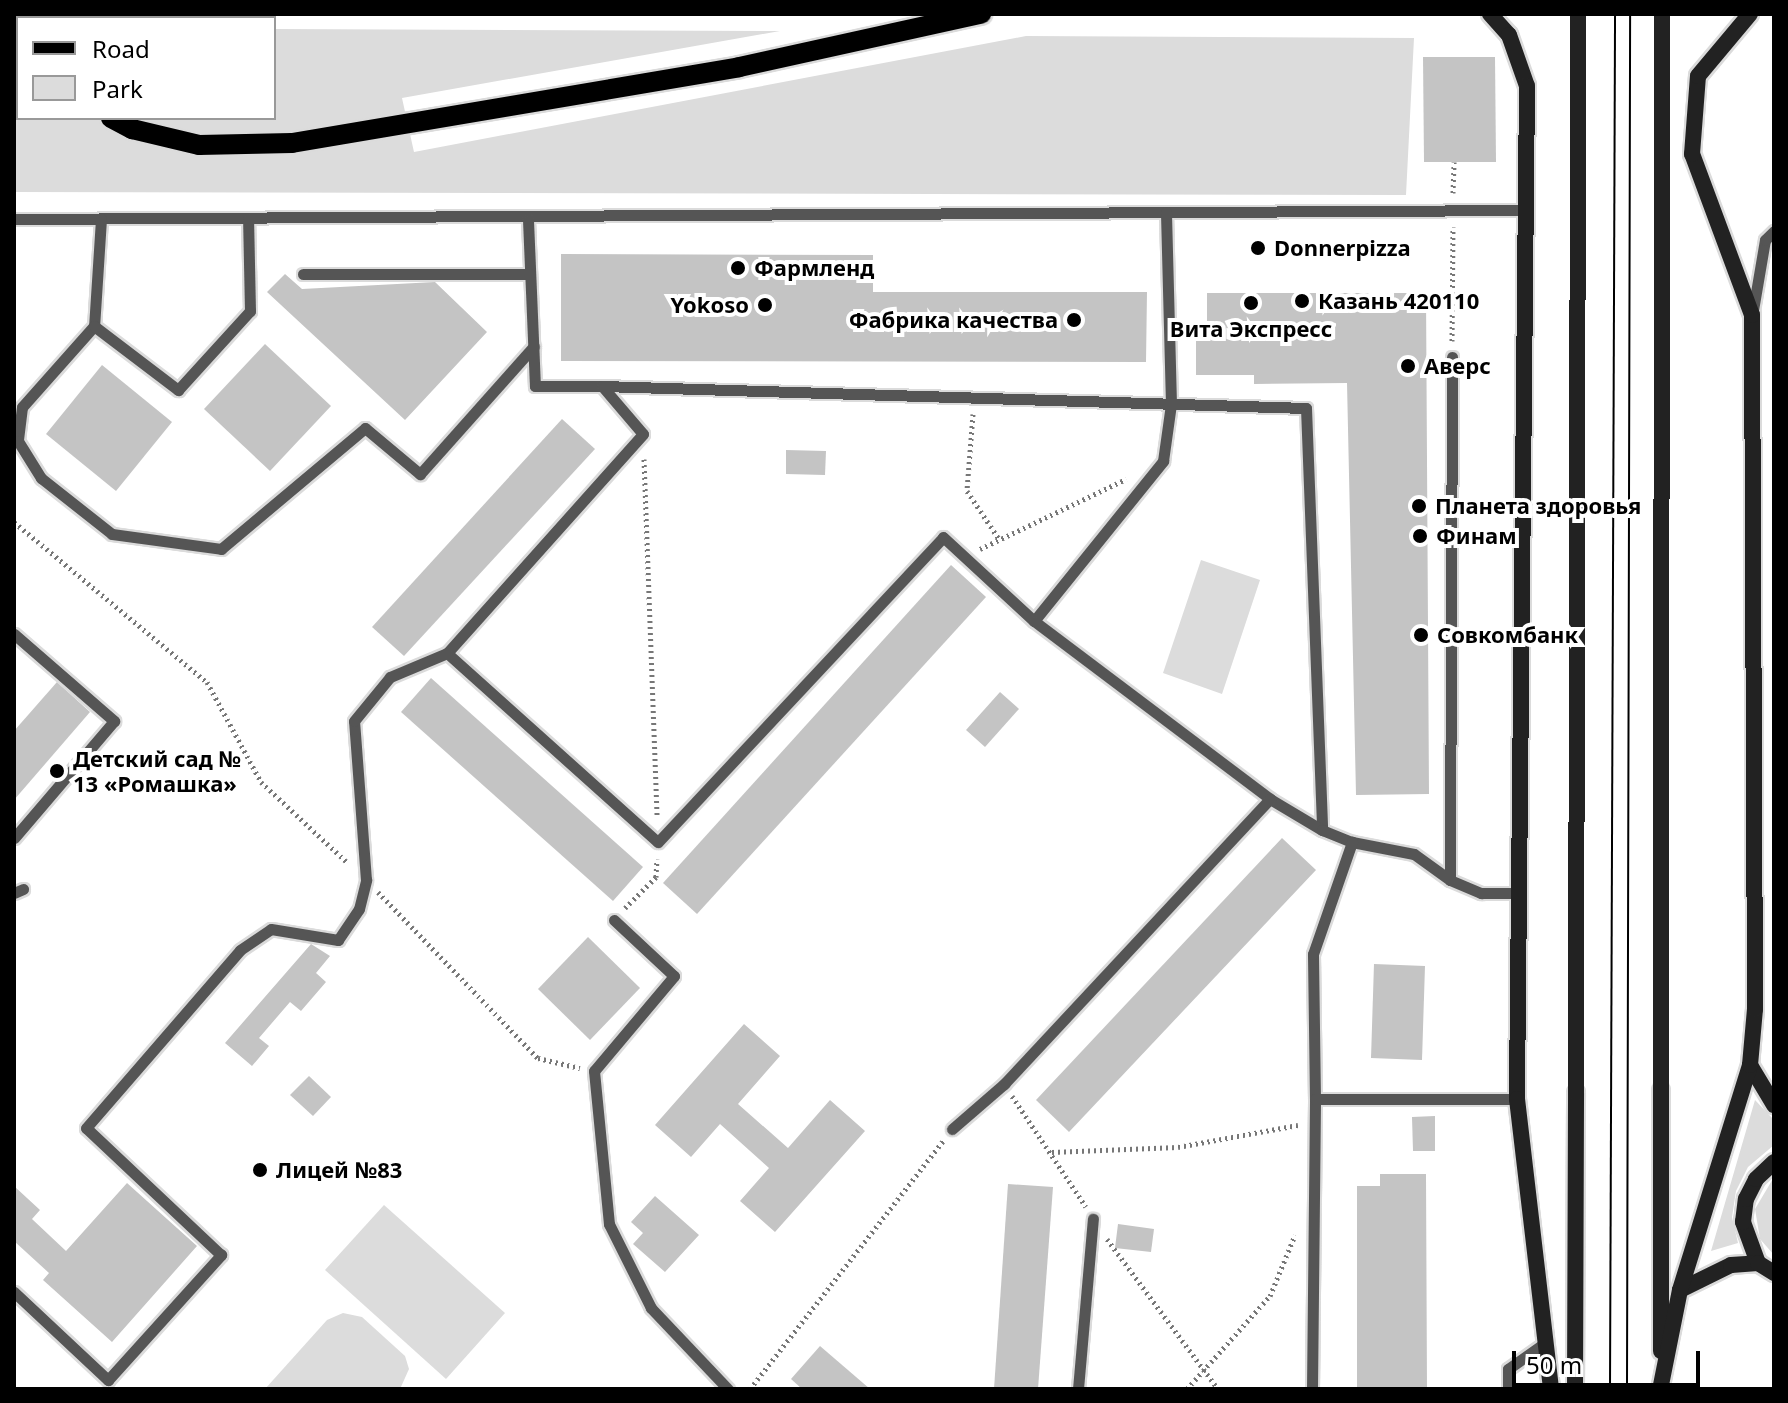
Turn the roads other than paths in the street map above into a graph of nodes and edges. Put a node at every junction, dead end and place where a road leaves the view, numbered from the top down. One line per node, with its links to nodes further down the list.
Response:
1 (981, 14): 6 (main road)
2 (1490, 14): 7 (main road)
3 (1578, 14): 50 (main road, bridge)
4 (1662, 14): 44 (main road, bridge)
5 (1750, 14): 16 (main road)
6 (115, 120)
7 (1526, 210): 8 (lane); 30 (main road)
8 (1166, 212): 12 (lane); 21 (lane)
9 (14, 219): 10 (lane)
10 (101, 219): 11 (lane); 17 (lane)
11 (248, 219): 12 (lane); 17 (lane)
12 (528, 220): 15 (lane)
13 (1774, 231): 16 (lane)
14 (303, 274): 15 (lane)
15 (530, 274): 18 (lane)
16 (1752, 315): 32 (main road)
17 (94, 326): 18 (lane)
18 (534, 346): 20 (lane)
19 (1452, 357): 29 (lane)
20 (602, 386): 21 (lane); 24 (lane)
21 (1171, 404): 22 (lane); 26 (lane)
22 (1034, 621): 24 (lane); 25 (lane)
23 (14, 634): 27 (lane)
24 (447, 653): 42 (lane)
25 (1270, 799): 26 (lane); 36 (lane)
26 (1322, 830): 28 (lane)
27 (14, 838)
28 (1352, 842): 29 (lane); 33 (lane)
29 (1450, 880): 30 (lane)
30 (1519, 893): 34 (main road)
31 (614, 920): 45 (lane)
32 (1750, 1065): 35 (main road); 41 (main road)
33 (1315, 1099): 34 (lane); 47 (lane)
34 (1517, 1099): 43 (main road)
35 (1774, 1105)
36 (952, 1129)
37 (1774, 1162): 39 (main road)
38 (1093, 1219): 46 (lane)
39 (1758, 1263): 40 (main road); 41 (main road)
40 (1774, 1273)
41 (1680, 1290): 44 (main road)
42 (14, 1292)
43 (1542, 1345): 48 (lane); 49 (main road)
44 (1660, 1387)
45 (728, 1389)
46 (1078, 1389)
47 (1312, 1389)
48 (1508, 1389)
49 (1551, 1389)
50 (1575, 1389)

